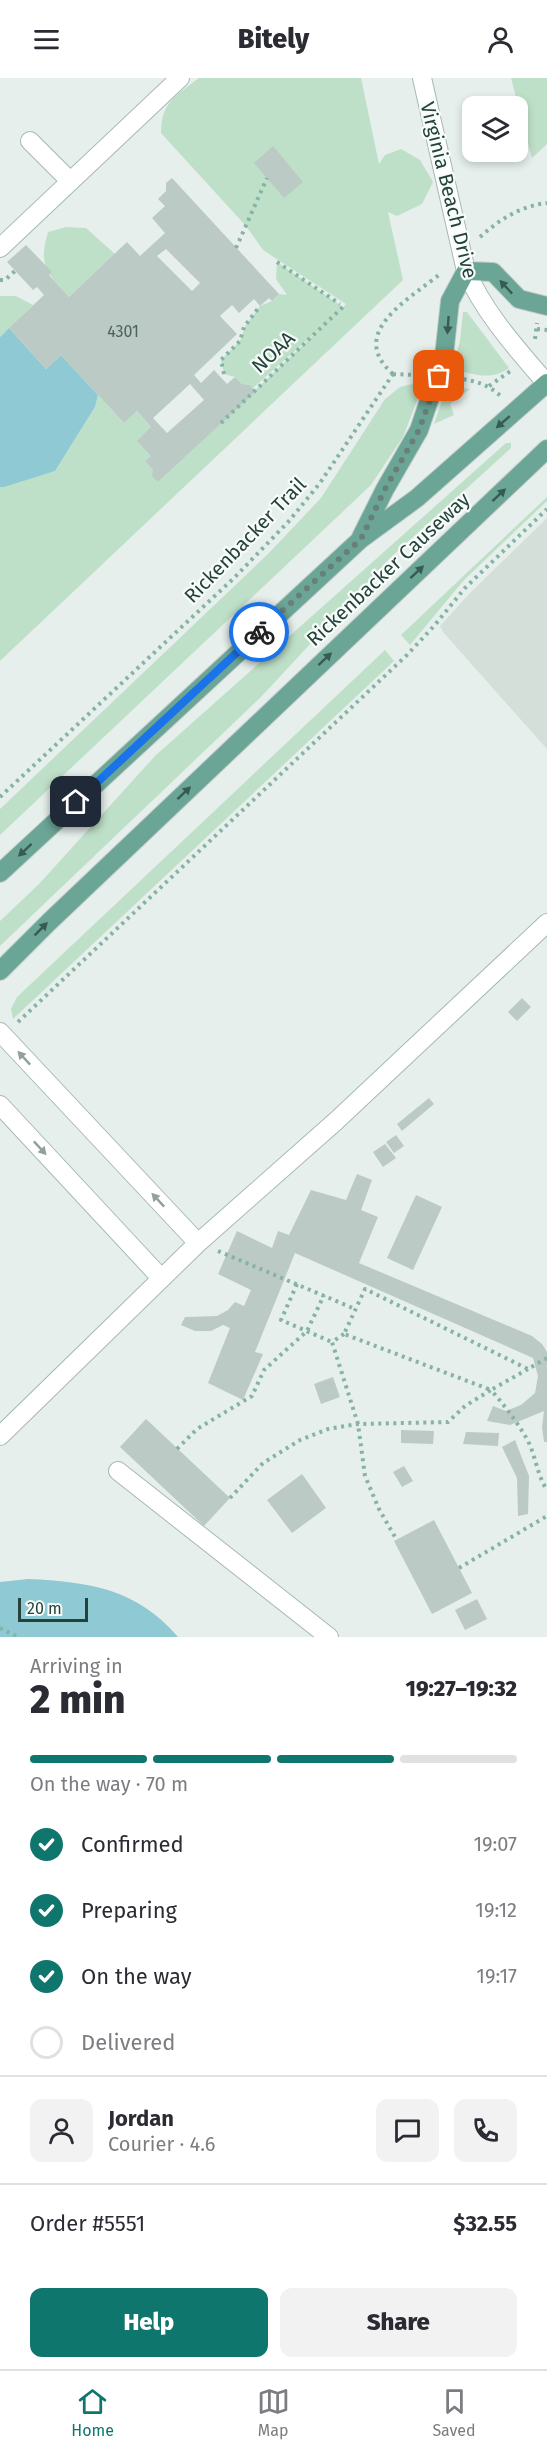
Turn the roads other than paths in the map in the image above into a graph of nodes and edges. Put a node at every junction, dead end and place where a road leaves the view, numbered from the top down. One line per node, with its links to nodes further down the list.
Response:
1 (180, 78): 4 (street)
2 (422, 78): 6 (street, Virginia Beach Drive)
3 (30, 141): 4 (street)
4 (70, 181): 5 (street)
5 (0, 248)
6 (466, 271): 7 (main road, one-way to 6); 8 (street, Virginia Beach Drive); 10 (main road, one-way to 10)
7 (542, 311)
8 (547, 383): 10 (main road, Rickenbacker Causeway, one-way to 10)
9 (547, 449): 13 (main road, Rickenbacker Causeway, one-way to 9)
10 (361, 539): 11 (main road, Rickenbacker Causeway, one-way to 11)
11 (0, 873)
12 (547, 923): 16 (street)
13 (0, 971)
14 (7, 1029): 16 (street, one-way to 14)
15 (0, 1105): 17 (street, one-way to 17)
16 (198, 1243): 17 (street)
17 (161, 1278): 18 (street)
18 (0, 1436)
19 (118, 1472): 20 (street)
20 (329, 1637)

